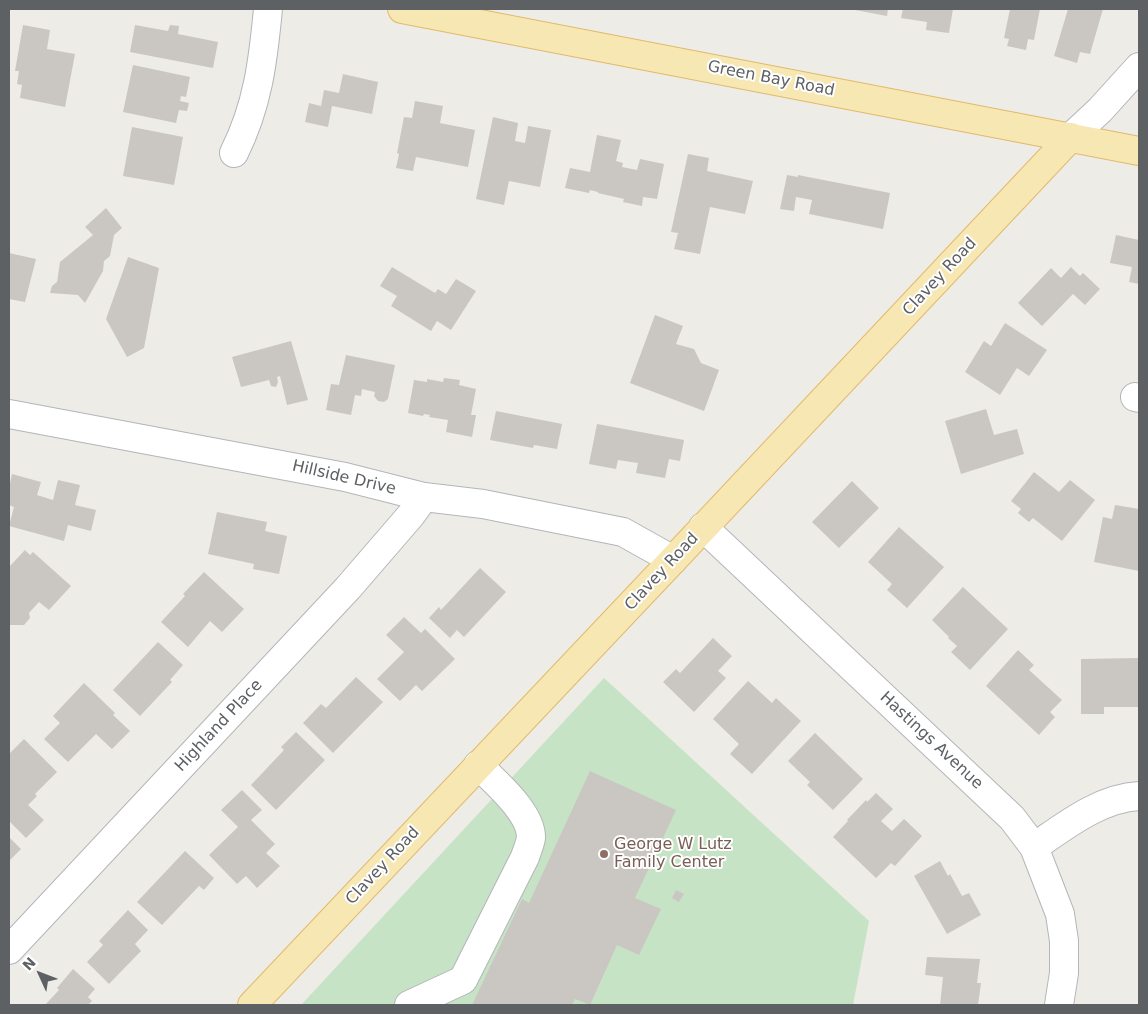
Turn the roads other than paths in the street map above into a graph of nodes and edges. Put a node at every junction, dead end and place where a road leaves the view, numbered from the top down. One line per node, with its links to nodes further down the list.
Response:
1 (268, 9): 6 (street)
2 (402, 9): 4 (main road, Green Bay Road)
3 (1139, 67): 4 (street)
4 (1071, 136): 5 (main road, Green Bay Road); 9 (main road, Clavey Road)
5 (1139, 151)
6 (234, 153)
7 (9, 414): 8 (street, Hillside Drive)
8 (424, 497): 10 (street, Hillside Drive); 14 (street, Highland Place)
9 (704, 527): 10 (main road, Clavey Road); 13 (street, Hastings Avenue)
10 (673, 560): 11 (main road, Clavey Road)
11 (478, 765): 15 (main road, Clavey Road); 16 (street)
12 (1139, 796): 13 (street)
13 (1034, 847): 17 (street, Hastings Avenue)
14 (9, 950)
15 (253, 1005)
16 (409, 1005)
17 (1059, 1005)

